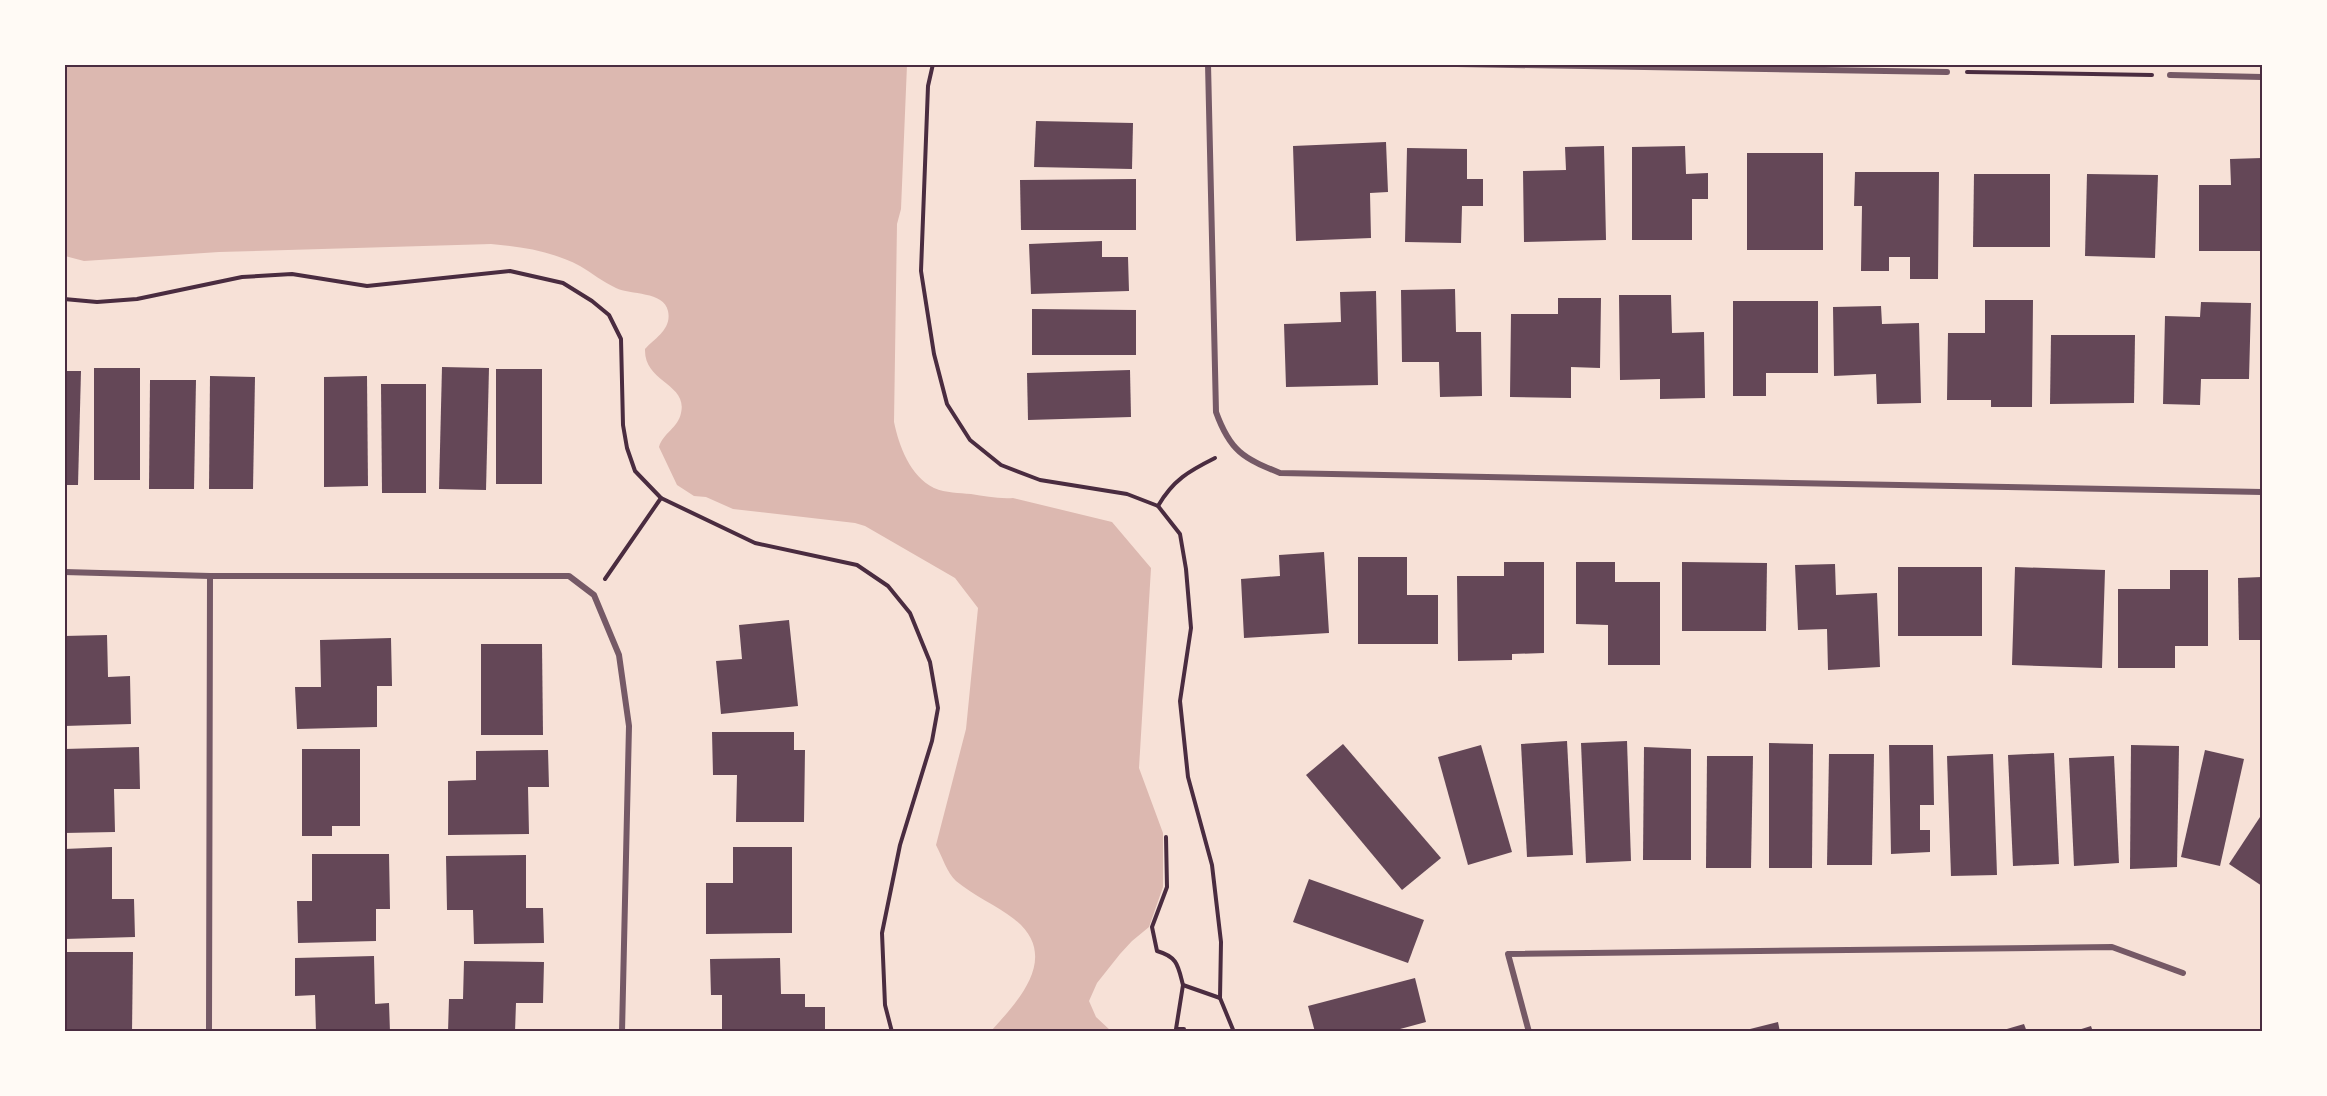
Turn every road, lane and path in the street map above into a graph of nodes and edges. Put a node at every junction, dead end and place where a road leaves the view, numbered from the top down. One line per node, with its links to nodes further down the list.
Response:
1 (933, 64): 11 (path)
2 (1208, 64): 8 (street)
3 (1457, 64): 4 (street)
4 (1947, 72): 5 (path)
5 (2170, 75): 6 (street)
6 (2262, 77)
7 (64, 299): 10 (path)
8 (1235, 448): 9 (street); 11 (path)
9 (2262, 492)
10 (661, 498): 14 (path); 21 (path)
11 (1158, 506): 18 (path)
12 (64, 572): 13 (street)
13 (210, 576): 14 (street); 19 (street)
14 (594, 595): 20 (street)
15 (1166, 837): 17 (path)
16 (2183, 974): 24 (street)
17 (1183, 985): 18 (path); 22 (path)
18 (1220, 998): 23 (path)
19 (209, 1032)
20 (622, 1032)
21 (892, 1032)
22 (1184, 1032)
23 (1234, 1032)
24 (1529, 1032)

